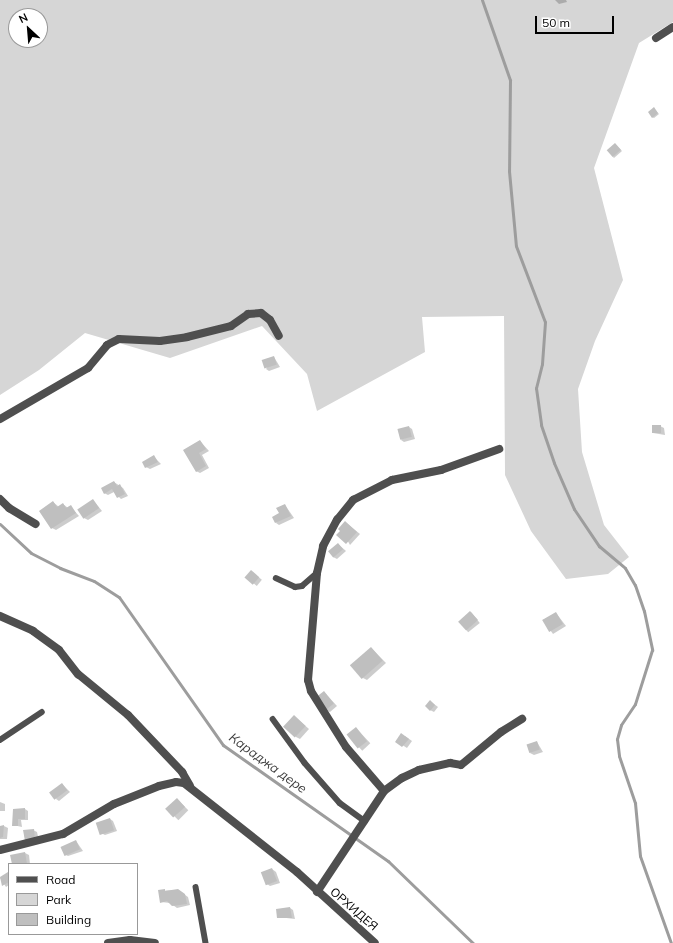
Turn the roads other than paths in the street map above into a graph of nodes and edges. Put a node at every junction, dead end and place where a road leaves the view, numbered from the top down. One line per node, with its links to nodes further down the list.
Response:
1 (673, 27): 2 (street)
2 (656, 38)
3 (280, 336): 4 (street)
4 (0, 419)
5 (499, 449): 8 (street)
6 (0, 499): 7 (street)
7 (36, 524)
8 (316, 573): 9 (lane); 16 (street)
9 (276, 578)
10 (0, 616): 15 (street)
11 (42, 712): 14 (lane)
12 (273, 719): 17 (lane)
13 (522, 719): 16 (street)
14 (0, 740)
15 (190, 786): 18 (street); 20 (street, ОРХИДЕЯ)
16 (384, 791): 17 (street)
17 (365, 821): 20 (street)
18 (0, 850)
19 (196, 887): 23 (lane)
20 (317, 892): 24 (street, ОРХИДЕЯ)
21 (108, 943): 22 (street)
22 (155, 943)
23 (206, 943)
24 (375, 943)

